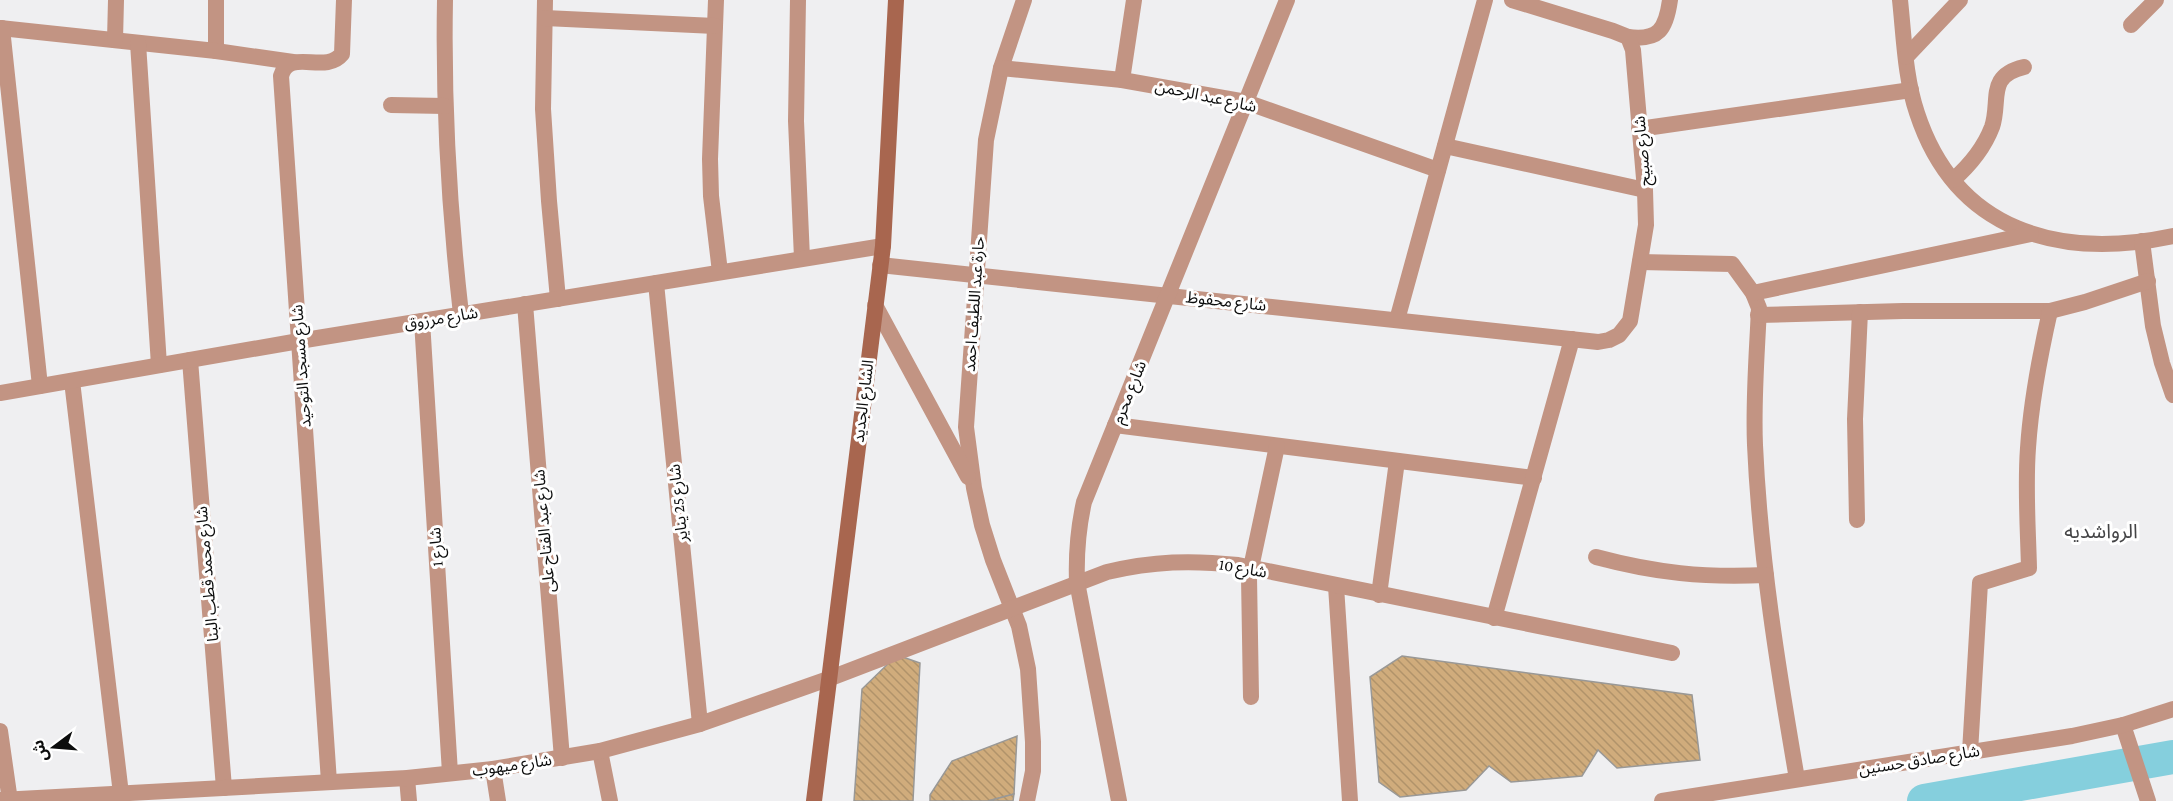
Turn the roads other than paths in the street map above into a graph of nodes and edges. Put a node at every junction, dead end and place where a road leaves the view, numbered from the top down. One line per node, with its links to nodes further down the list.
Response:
1 (116, 0): 24 (street)
2 (216, 0): 26 (street)
3 (344, 0): 28 (street)
4 (445, 0): 35 (street)
5 (545, 0): 19 (street)
6 (716, 0): 21 (street)
7 (798, 0): 45 (street)
8 (896, 0): 44 (main road, الشارع الجديد)
9 (1024, 0): 30 (street, حارة عبد اللطيف احمد)
10 (1134, 0): 31 (street)
11 (1287, 0): 33 (street, شارع محرم)
12 (1485, 0): 37 (street)
13 (1512, 0): 18 (street)
14 (1670, 0): 23 (street)
15 (1900, 0): 27 (street)
16 (1960, 0): 27 (street)
17 (2156, 0): 20 (street)
18 (1562, 7): 23 (street)
19 (544, 18): 21 (street); 54 (street)
20 (2131, 25)
21 (715, 26): 48 (street)
22 (1, 28): 24 (street); 68 (street)
23 (1628, 37): 36 (street, شارع صبيح)
24 (115, 40): 25 (street)
25 (138, 43): 26 (street); 66 (street)
26 (216, 51): 28 (street)
27 (1906, 57): 32 (street)
28 (293, 62): 64 (street, شارع مسجد التوحيد)
29 (2024, 67): 39 (street)
30 (1000, 68): 31 (street, شارع عبد الرحمن); 49 (street, حارة عبد اللطيف احمد)
31 (1122, 80): 33 (street, شارع عبد الرحمن)
32 (1911, 90): 36 (street); 39 (street)
33 (1246, 102): 38 (street, شارع عبد الرحمن); 53 (street, شارع محرم)
34 (391, 105): 35 (street)
35 (445, 106): 59 (street)
36 (1639, 129): 40 (street, شارع صبيح)
37 (1445, 146): 38 (street); 40 (street)
38 (1438, 170): 61 (street)
39 (1953, 180): 41 (street)
40 (1645, 190): 46 (street, شارع صبيح)
41 (2031, 234): 43 (street); 52 (street)
42 (2173, 236): 43 (street)
43 (2142, 241): 50 (street)
44 (883, 246): 45 (street, شارع مرزوق); 47 (main road, الشارع الجديد)
45 (802, 258): 48 (street, شارع مرزوق)
46 (1640, 262): 52 (street); 63 (street, شارع صبيح)
47 (880, 265): 49 (street, شارع محفوظ); 56 (main road, الشارع الجديد)
48 (720, 272): 51 (street, شارع مرزوق)
49 (975, 275): 53 (street, شارع محفوظ); 75 (street, حارة عبد اللطيف احمد)
50 (2148, 281): 57 (street); 70 (street)
51 (656, 283): 54 (street, شارع مرزوق); 89 (street, شارع 25 يناير)
52 (1753, 293): 60 (street)
53 (1168, 295): 61 (street, شارع محفوظ); 71 (street, شارع محرم)
54 (558, 299): 55 (street, شارع مرزوق)
55 (525, 304): 59 (street, شارع مرزوق); 94 (street, شارع عبد الفتاح على)
56 (875, 305): 75 (street); 86 (main road, الشارع الجديد)
57 (2050, 310): 58 (street); 93 (street)
58 (1860, 312): 60 (street); 76 (street)
59 (462, 314): 62 (street, شارع مرزوق)
60 (1758, 315): 79 (street)
61 (1397, 320): 63 (street, شارع محفوظ)
62 (422, 321): 64 (street, شارع مرزوق); 96 (street, شارع 1)
63 (1572, 339): 74 (street)
64 (299, 341): 65 (street, شارع مرزوق); 99 (street, شارع مسجد التوحيد)
65 (190, 360): 66 (street, شارع مرزوق); 101 (street, شارع محمد قطب البنا)
66 (159, 365): 67 (street, شارع مرزوق)
67 (72, 381): 68 (street, شارع مرزوق); 102 (street)
68 (40, 386): 69 (street, شارع مرزوق)
69 (0, 393)
70 (2173, 395)
71 (1115, 425): 72 (street); 80 (street, شارع محرم)
72 (1277, 446): 73 (street); 78 (street)
73 (1397, 461): 74 (street); 82 (street)
74 (1534, 478): 84 (street)
75 (974, 488): 83 (street, حارة عبد اللطيف احمد)
76 (1857, 520)
77 (1596, 557): 79 (street)
78 (1251, 568): 80 (street, شارع 10); 81 (street, شارع 10); 87 (street)
79 (1766, 575): 98 (street)
80 (1077, 582): 83 (street, شارع 10); 112 (street, شارع محرم)
81 (1336, 586): 82 (street, شارع 10); 113 (street)
82 (1379, 595): 84 (street, شارع 10)
83 (1012, 607): 86 (street, شارع 10); 111 (street, حارة عبد اللطيف احمد)
84 (1494, 618): 85 (street, شارع 10)
85 (1672, 653)
86 (828, 679): 89 (street, شارع ميهوب); 110 (main road, الشارع الجديد)
87 (1251, 697)
88 (2173, 709): 90 (street, شارع صادق حسنين)
89 (700, 724): 92 (street, شارع ميهوب)
90 (2123, 725): 93 (street, شارع صادق حسنين); 104 (street)
91 (0, 731): 105 (street)
92 (600, 751): 94 (street, شارع ميهوب); 109 (street)
93 (1970, 752): 98 (street, شارع صادق حسنين)
94 (562, 758): 95 (street, شارع ميهوب)
95 (494, 769): 96 (street, شارع ميهوب); 108 (street)
96 (450, 773): 97 (street, شارع ميهوب)
97 (407, 778): 99 (street, شارع ميهوب); 107 (street)
98 (1797, 780): 114 (street, شارع صادق حسنين)
99 (329, 782): 100 (street, شارع ميهوب)
100 (297, 784): 101 (street, شارع ميهوب); 106 (street)
101 (224, 788): 103 (street, شارع ميهوب)
102 (121, 794): 103 (street, شارع ميهوب); 105 (street, شارع ميهوب)
103 (185, 796)
104 (2146, 796)
105 (6, 800)
106 (298, 801)
107 (409, 801)
108 (498, 801)
109 (610, 801)
110 (814, 801)
111 (1027, 801)
112 (1119, 801)
113 (1350, 801)
114 (1662, 801)

